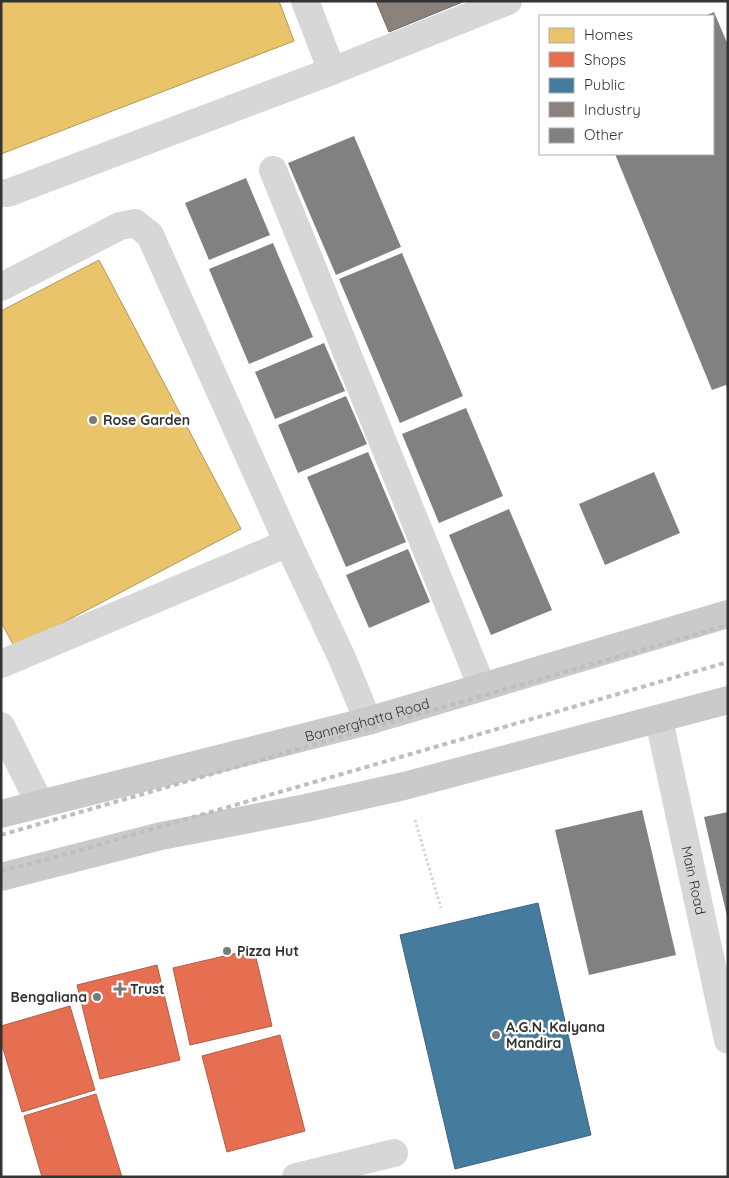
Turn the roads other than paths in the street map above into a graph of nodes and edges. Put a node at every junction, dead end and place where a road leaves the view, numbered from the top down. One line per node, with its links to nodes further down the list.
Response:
1 (305, 1): 3 (street)
2 (508, 1): 3 (street)
3 (332, 71): 5 (street)
4 (273, 170): 10 (street)
5 (1, 193)
6 (1, 286): 7 (street)
7 (288, 544): 9 (street); 13 (street)
8 (728, 614): 10 (main road, Bannerghatta Road)
9 (1, 664)
10 (482, 687): 13 (main road, Bannerghatta Road)
11 (728, 700): 12 (main road)
12 (659, 720): 17 (main road); 18 (street, Main Road)
13 (368, 721): 15 (main road, Bannerghatta Road)
14 (1, 726): 15 (street)
15 (40, 804): 16 (main road, Bannerghatta Road)
16 (1, 814)
17 (1, 877)
18 (728, 1040)
19 (394, 1153): 20 (street)
20 (296, 1177)

